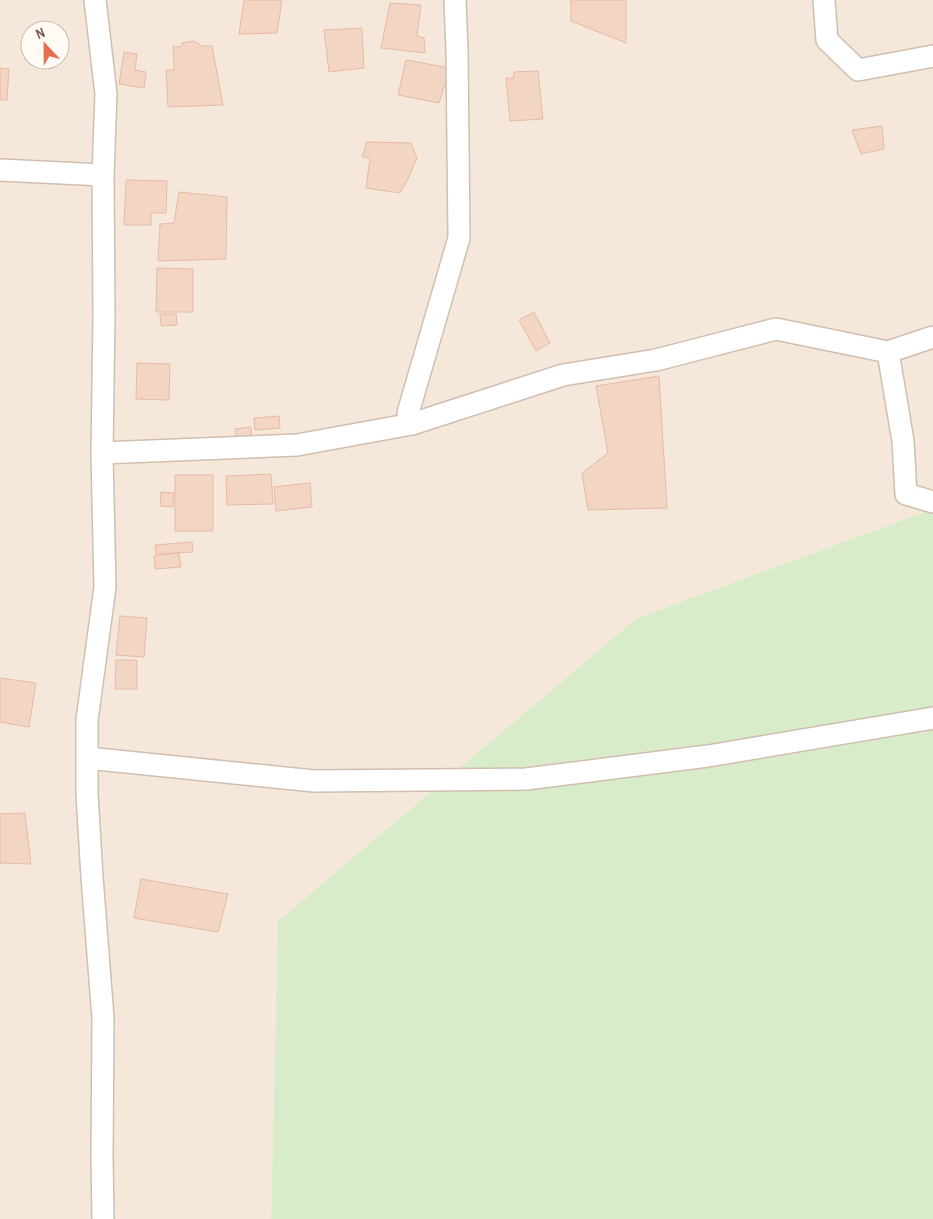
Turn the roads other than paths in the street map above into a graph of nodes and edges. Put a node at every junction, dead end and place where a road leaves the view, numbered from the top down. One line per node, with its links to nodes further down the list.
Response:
1 (95, 0): 6 (street)
2 (455, 0): 9 (street)
3 (824, 0): 4 (street)
4 (933, 56)
5 (0, 170): 6 (street)
6 (103, 176): 10 (street)
7 (933, 337): 8 (street)
8 (888, 352): 10 (street); 11 (street)
9 (408, 413)
10 (102, 453): 13 (street)
11 (933, 502)
12 (933, 718): 13 (street)
13 (87, 758): 14 (street)
14 (103, 1219)

